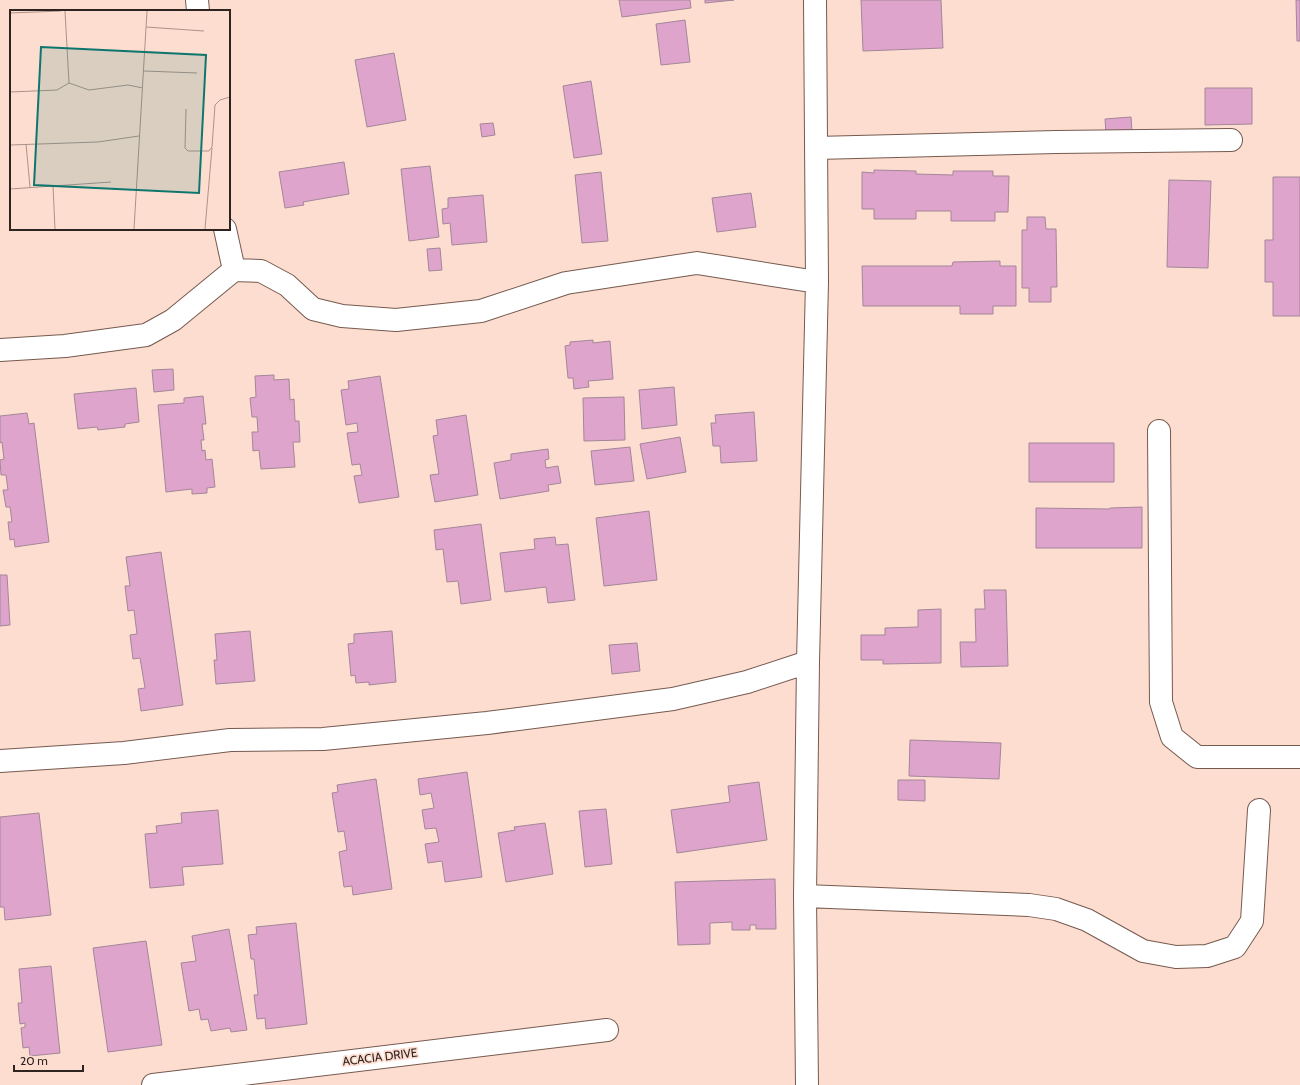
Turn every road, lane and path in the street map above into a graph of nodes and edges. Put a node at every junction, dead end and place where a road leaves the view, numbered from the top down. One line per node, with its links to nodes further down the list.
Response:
1 (197, 0): 3 (street)
2 (815, 0): 5 (street)
3 (198, 10)
4 (1232, 140): 5 (street)
5 (816, 148): 8 (street)
6 (224, 230): 7 (street)
7 (234, 270): 8 (street); 9 (street)
8 (817, 282): 11 (street)
9 (0, 350)
10 (1160, 431): 12 (street)
11 (808, 662): 13 (street); 15 (street)
12 (1300, 757)
13 (0, 761)
14 (1259, 810): 15 (street)
15 (805, 896): 18 (street)
16 (608, 1030): 17 (street, ACACIA DRIVE)
17 (153, 1085)
18 (807, 1085)

